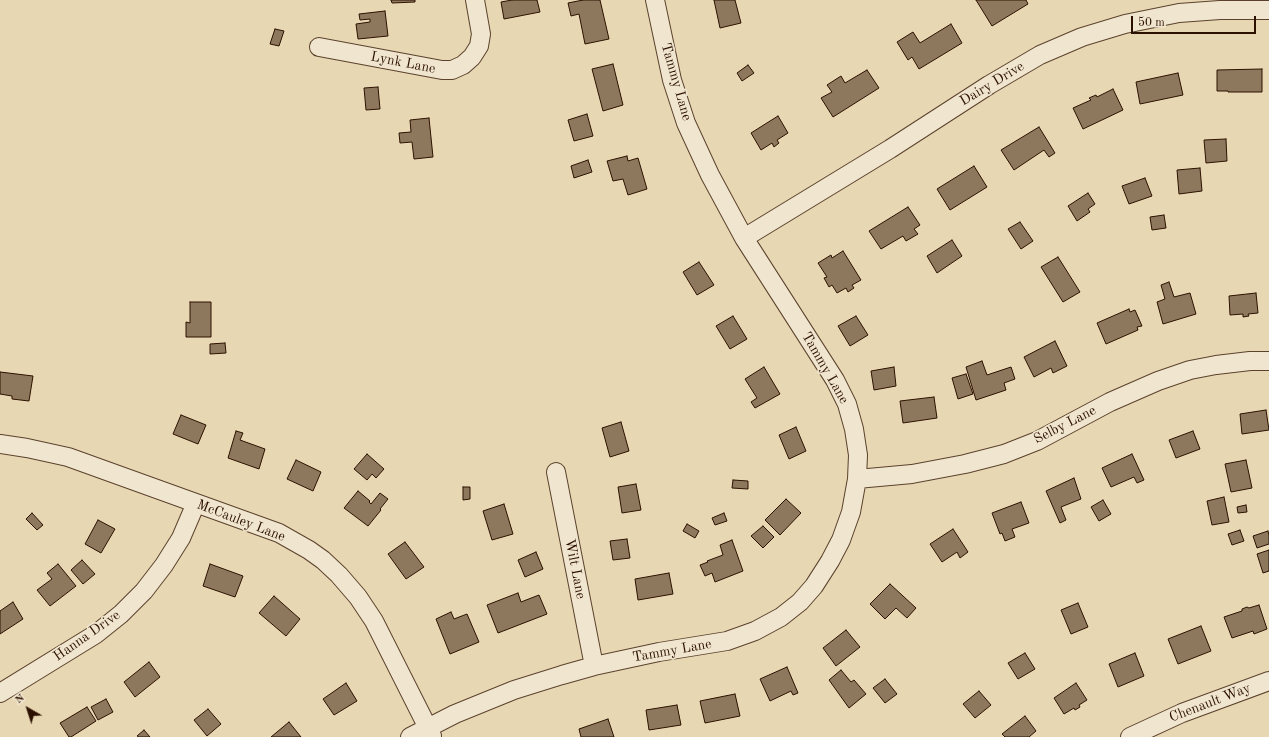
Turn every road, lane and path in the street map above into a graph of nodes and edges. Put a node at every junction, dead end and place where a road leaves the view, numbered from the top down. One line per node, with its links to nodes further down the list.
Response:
1 (475, 0): 4 (street, Lynk Lane)
2 (655, 0): 5 (street, Tammy Lane)
3 (1269, 10): 5 (street, Dairy Drive)
4 (319, 46)
5 (744, 238): 9 (street, Tammy Lane)
6 (1269, 361): 9 (street, Selby Lane)
7 (0, 444): 10 (street, McCauley Lane)
8 (556, 472): 11 (street, Wilt Lane)
9 (858, 479): 11 (street, Tammy Lane)
10 (196, 503): 13 (street, Hanna Drive); 14 (street, McCauley Lane)
11 (594, 666): 14 (street, Tammy Lane)
12 (1269, 681): 16 (street, Chenault Way)
13 (0, 693)
14 (430, 732): 15 (street, Tammy Lane)
15 (410, 737)
16 (1130, 737)

